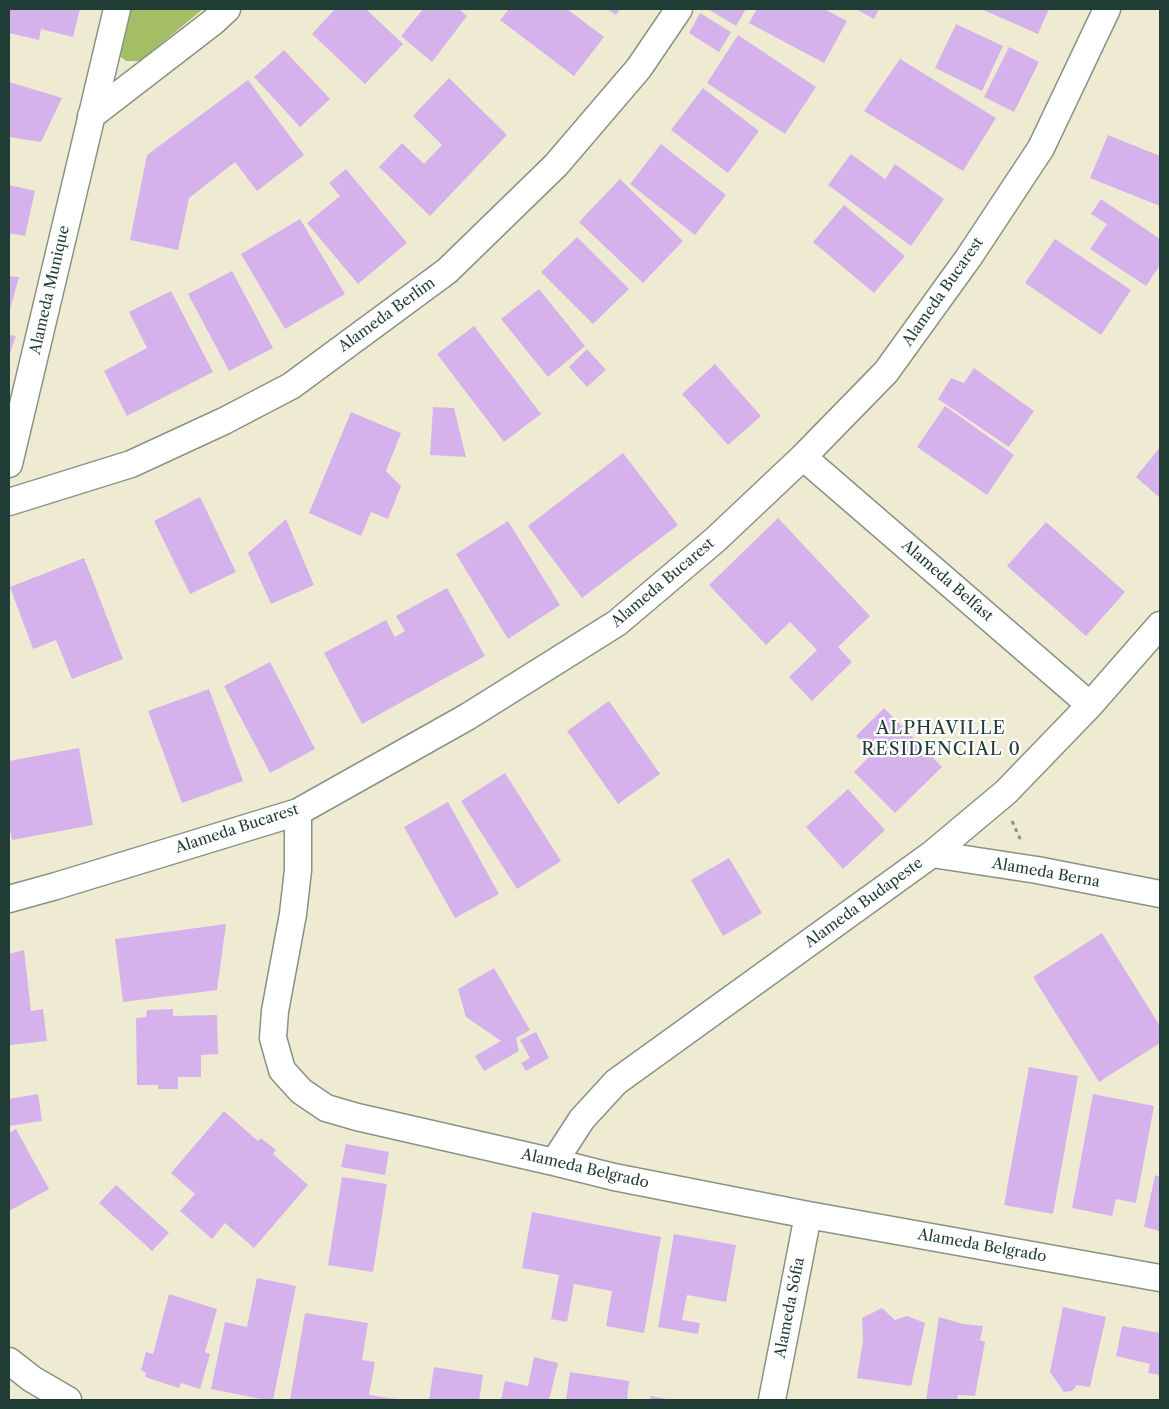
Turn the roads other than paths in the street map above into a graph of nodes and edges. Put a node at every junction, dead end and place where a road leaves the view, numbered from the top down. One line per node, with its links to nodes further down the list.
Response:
1 (117, 9): 5 (street, Alameda Munique)
2 (227, 9): 5 (street)
3 (679, 9): 8 (street, Alameda Berlim)
4 (1107, 9): 6 (street, Alameda Bucarest)
5 (91, 116): 7 (street, Alameda Munique)
6 (803, 457): 10 (street, Alameda Belfast); 11 (street, Alameda Bucarest)
7 (9, 464)
8 (9, 502)
9 (1160, 625): 10 (street, Alameda Budapeste)
10 (1090, 705): 12 (street, Alameda Budapeste)
11 (298, 812): 14 (street, Alameda Bucarest); 15 (street, Alameda Belgrado)
12 (932, 854): 13 (street, Alameda Berna); 15 (street, Alameda Budapeste)
13 (1160, 894)
14 (9, 899)
15 (554, 1162): 16 (street, Alameda Belgrado)
16 (808, 1215): 17 (street, Alameda Belgrado); 20 (street, Alameda Sófia)
17 (1160, 1278)
18 (9, 1361): 19 (street)
19 (68, 1400)
20 (772, 1400)

